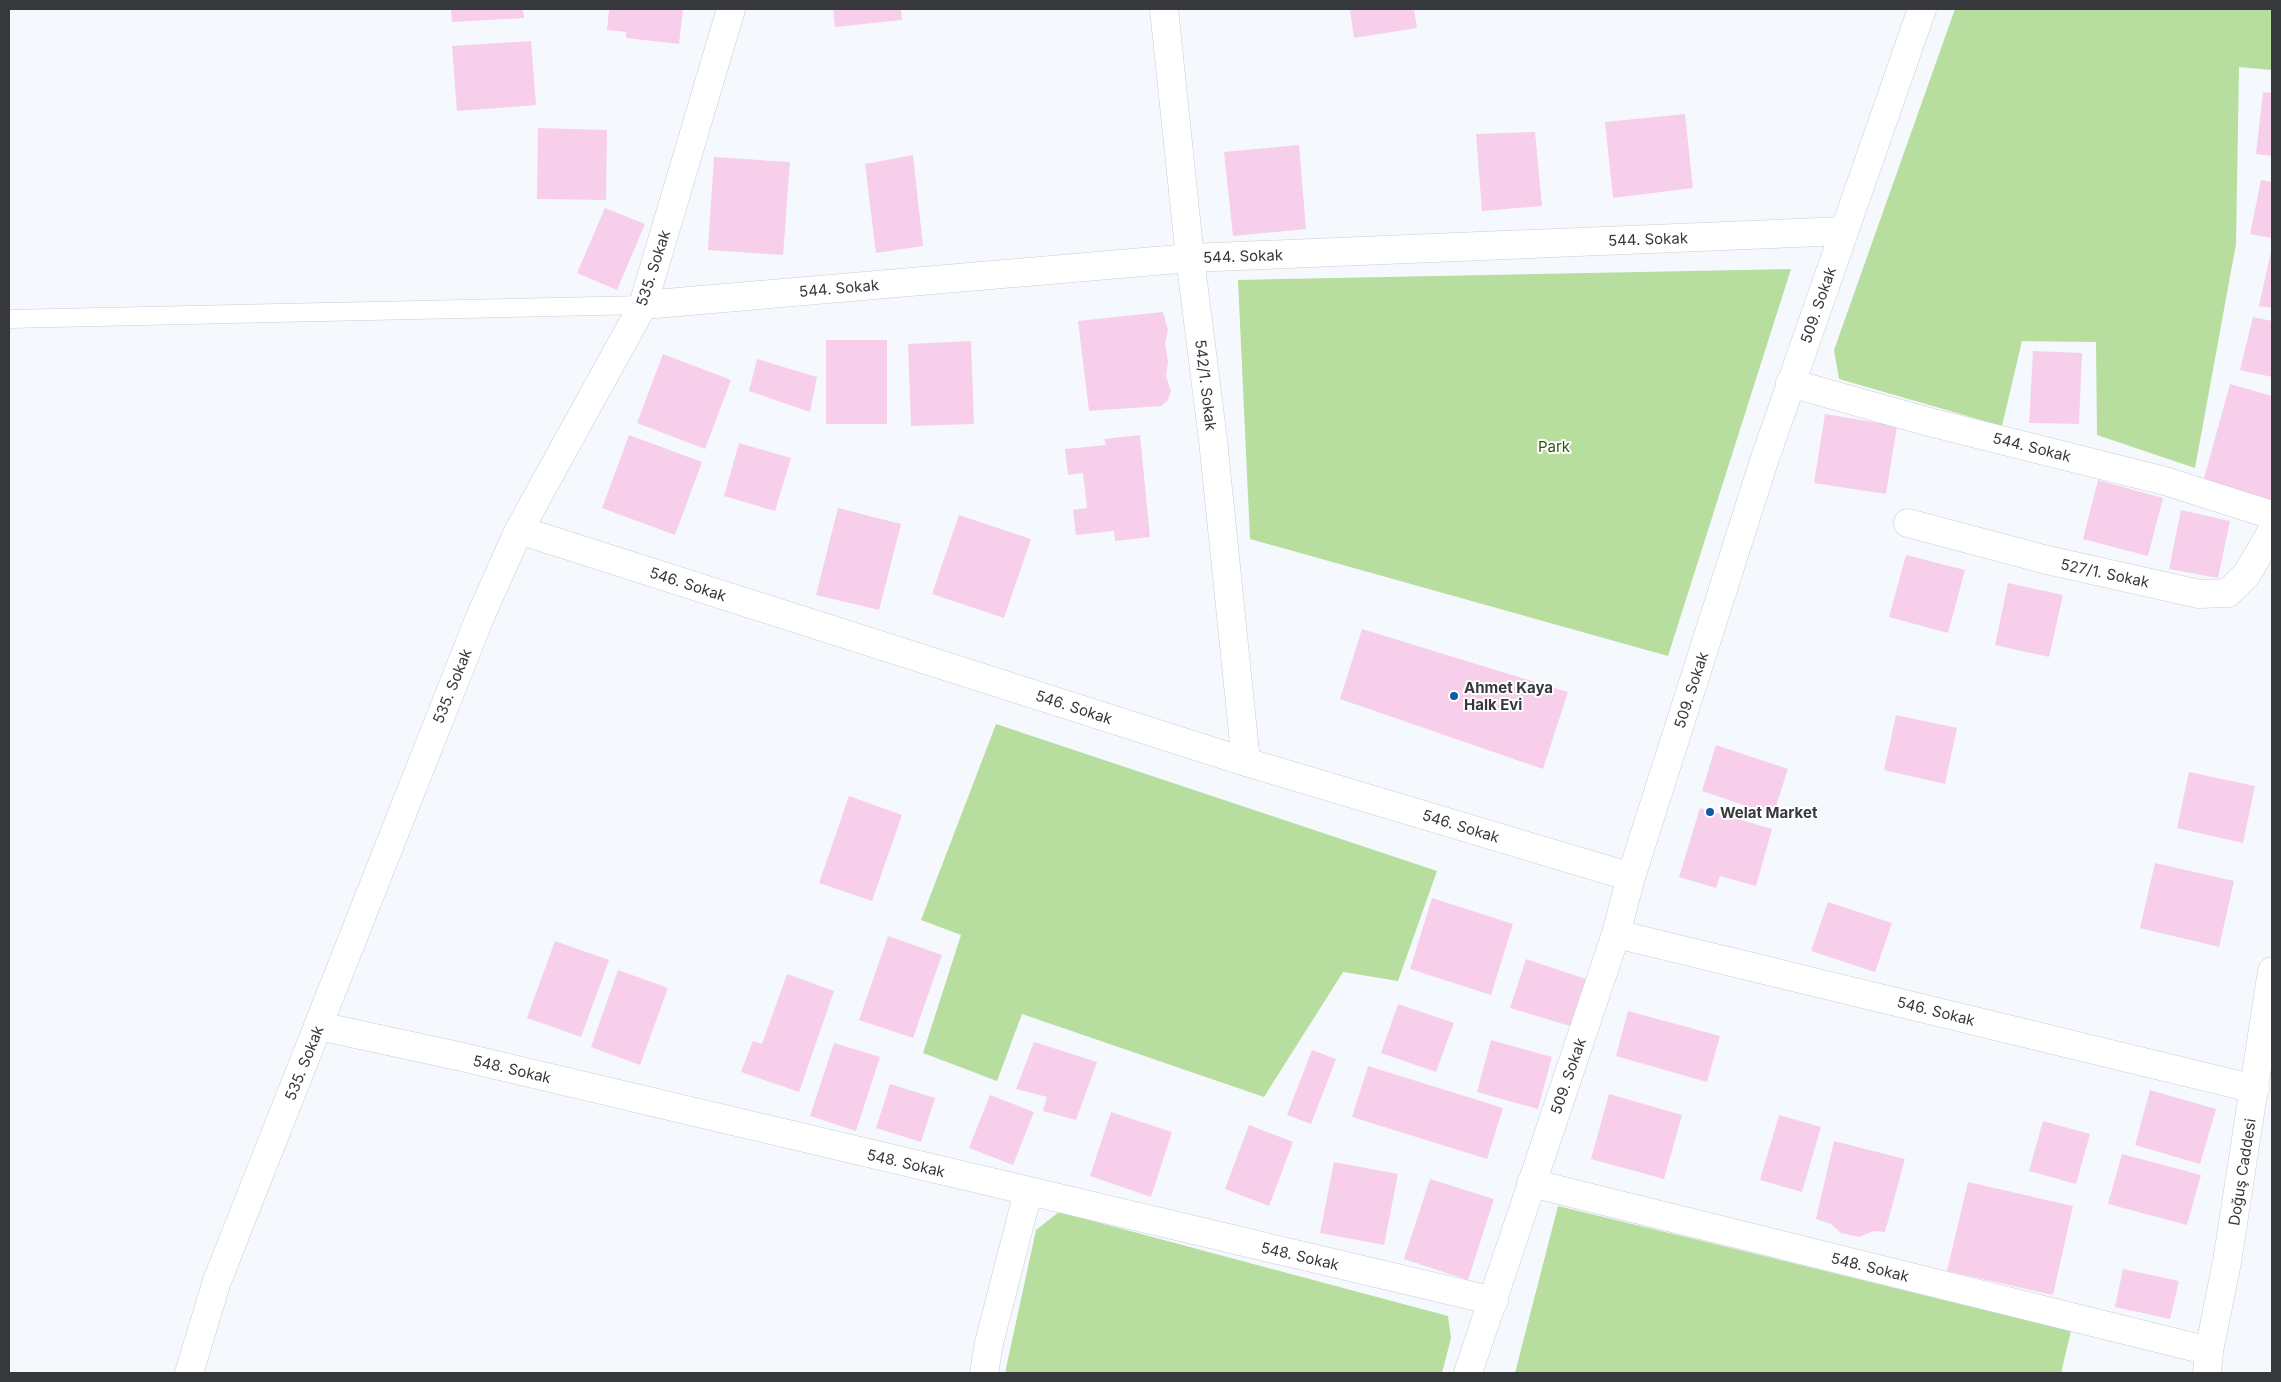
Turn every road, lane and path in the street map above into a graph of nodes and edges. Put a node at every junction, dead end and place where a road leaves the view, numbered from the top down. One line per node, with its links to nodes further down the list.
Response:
1 (731, 9): 6 (street, 535. Sokak)
2 (1164, 9): 5 (street, 542/1. Sokak)
3 (1922, 9): 4 (street, 509. Sokak)
4 (1844, 231): 5 (street, 544. Sokak); 8 (street, 509. Sokak)
5 (1190, 258): 6 (street, 544. Sokak); 13 (street, 542/1. Sokak)
6 (643, 305): 7 (lane); 11 (street, 535. Sokak)
7 (9, 319)
8 (1790, 383): 9 (street, 544. Sokak); 14 (street, 509. Sokak)
9 (2272, 515)
10 (1908, 523): 12 (street, 527/1. Sokak)
11 (519, 530): 13 (street, 546. Sokak); 17 (street, 535. Sokak)
12 (2272, 531)
13 (1246, 762): 14 (street, 546. Sokak)
14 (1631, 876): 15 (street, 509. Sokak)
15 (1616, 934): 18 (street, 546. Sokak); 19 (street, 509. Sokak)
16 (2272, 971): 18 (street, Doğuş Caddesi)
17 (319, 1026): 20 (street, 548. Sokak); 23 (street, 535. Sokak)
18 (2255, 1089): 22 (street, Doğuş Caddesi)
19 (1531, 1184): 21 (street, 509. Sokak); 22 (street, 548. Sokak)
20 (1028, 1192): 21 (street, 548. Sokak); 24 (street)
21 (1494, 1301): 25 (street, 509. Sokak)
22 (2208, 1362)
23 (189, 1373)
24 (984, 1373)
25 (1468, 1373)

